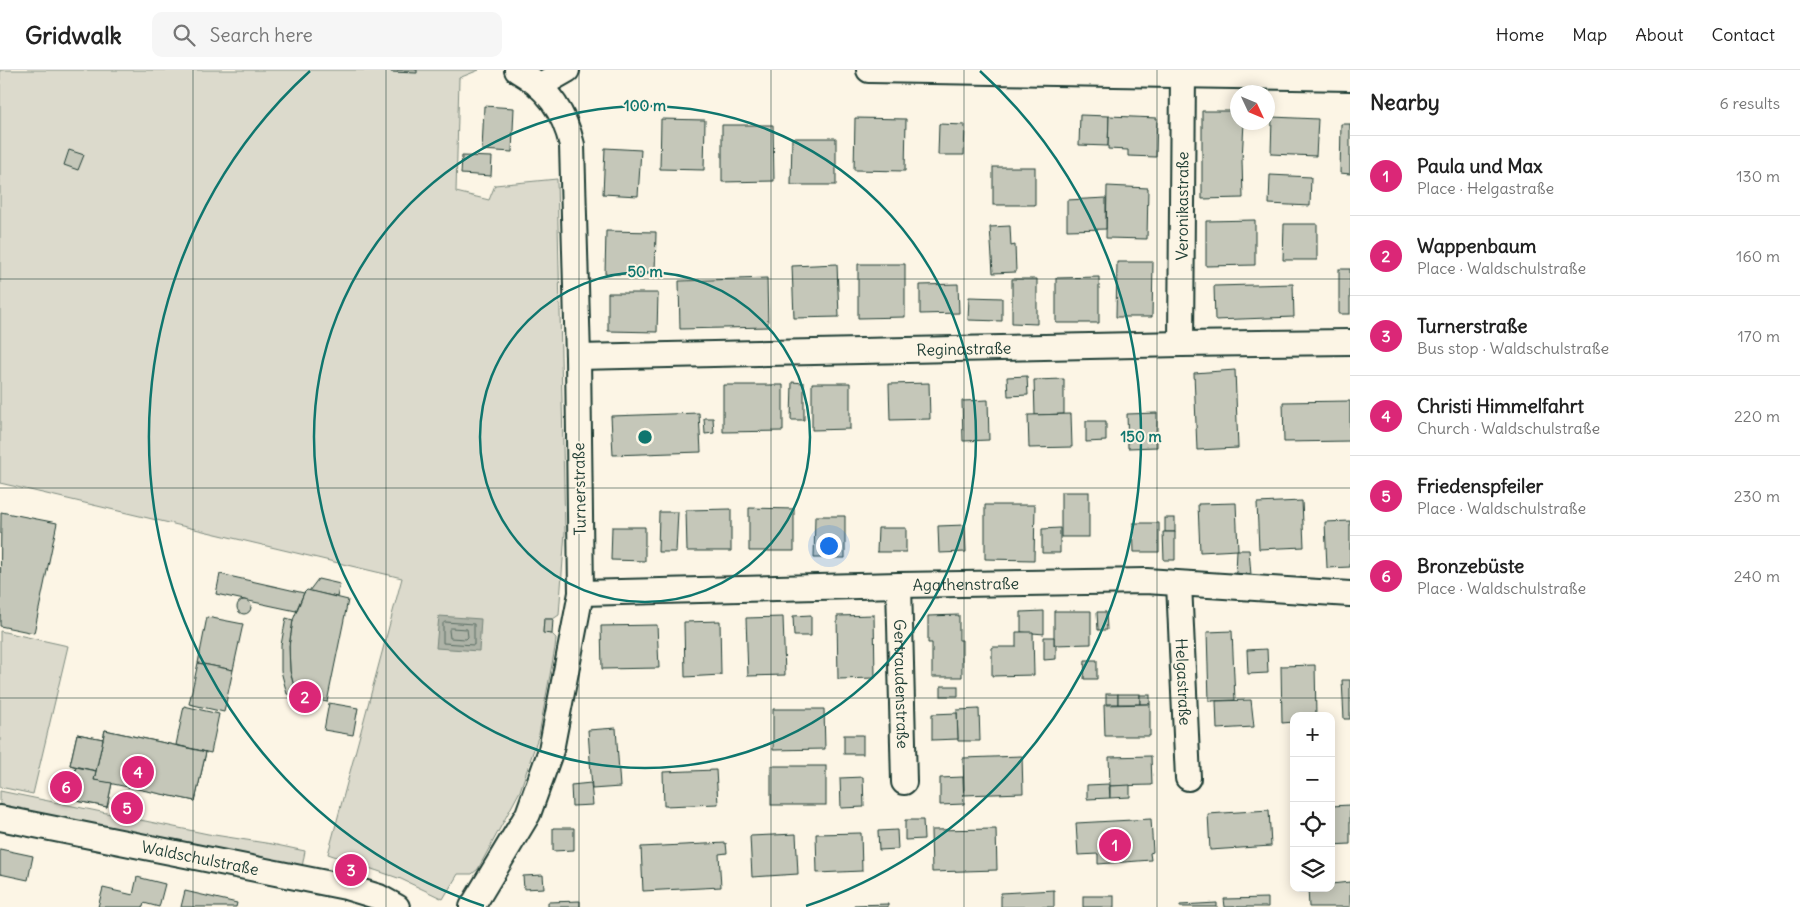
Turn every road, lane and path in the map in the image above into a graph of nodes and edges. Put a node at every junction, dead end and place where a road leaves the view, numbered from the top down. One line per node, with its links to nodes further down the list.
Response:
1 (517, 70): 6 (street, Turnerstraße)
2 (567, 70): 6 (street)
3 (869, 70): 4 (street)
4 (1183, 73): 5 (street); 8 (street, Veronikastraße)
5 (1350, 78)
6 (539, 86): 9 (street, Turnerstraße)
7 (1350, 342): 8 (street, Reginastraße)
8 (1181, 344): 9 (street, Reginastraße)
9 (578, 357): 12 (street, Turnerstraße)
10 (1179, 584): 11 (street, Agathenstraße); 13 (street, Agathenstraße); 14 (street, Helgastraße)
11 (899, 585): 12 (street, Agathenstraße); 15 (street, Gertraudenstraße)
12 (581, 593): 18 (street, Turnerstraße)
13 (1350, 594)
14 (1188, 778)
15 (904, 782)
16 (0, 818): 17 (street, Waldschulstraße)
17 (397, 907)
18 (472, 907)

